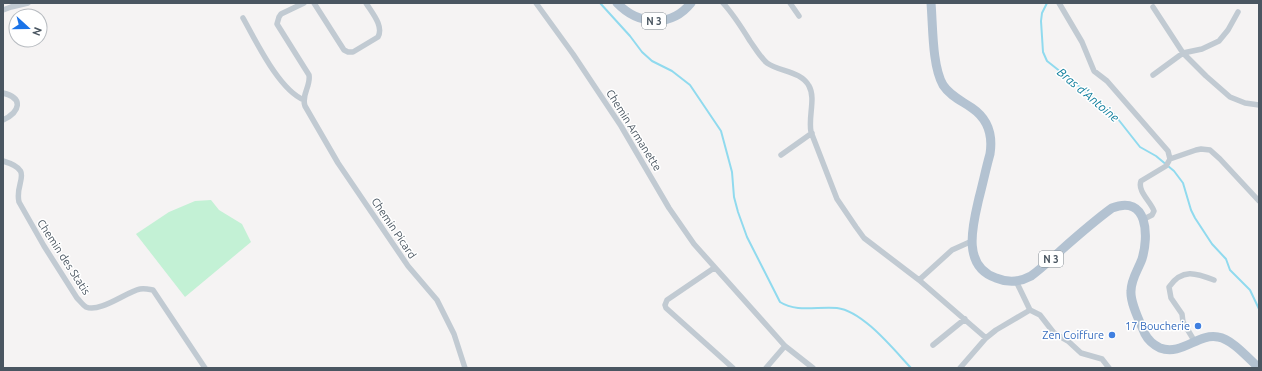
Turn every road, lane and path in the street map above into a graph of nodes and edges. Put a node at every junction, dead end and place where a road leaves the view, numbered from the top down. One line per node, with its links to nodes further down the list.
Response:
1 (28, 3): 13 (street)
2 (304, 3): 20 (street)
3 (314, 3): 4 (street)
4 (366, 3)
5 (536, 3): 30 (street, Chemin Armanette)
6 (617, 3): 7 (main road, N 3)
7 (691, 3)
8 (723, 3): 23 (street)
9 (790, 3): 15 (street)
10 (931, 3): 29 (main road)
11 (1059, 3): 25 (street)
12 (1153, 7): 17 (street)
13 (3, 10)
14 (1238, 12): 17 (street)
15 (799, 16)
16 (243, 18): 20 (street, Chemin Picard)
17 (1183, 53): 18 (street); 21 (street)
18 (1153, 75)
19 (3, 93): 22 (street)
20 (304, 100): 41 (street, Chemin Picard)
21 (1259, 105)
22 (3, 120)
23 (812, 133): 24 (street); 31 (street)
24 (781, 155)
25 (1170, 159): 27 (street); 28 (street)
26 (3, 161): 40 (street, Chemin des Statis)
27 (1259, 201)
28 (1144, 219): 33 (main road, N 3); 37 (main road)
29 (972, 241): 31 (street); 33 (main road)
30 (714, 268): 39 (street, Chemin Armanette); 42 (street)
31 (919, 280): 35 (street)
32 (1214, 280): 37 (street)
33 (1016, 281): 34 (street)
34 (1030, 310): 36 (street); 46 (street)
35 (965, 319): 36 (street); 38 (street)
36 (986, 338): 45 (street)
37 (1195, 342): 47 (main road)
38 (933, 344)
39 (785, 346): 43 (street); 44 (street, Chemin Armanette)
40 (205, 368)
41 (464, 368)
42 (733, 368)
43 (766, 368)
44 (814, 368)
45 (960, 368)
46 (1109, 368)
47 (1259, 368)

